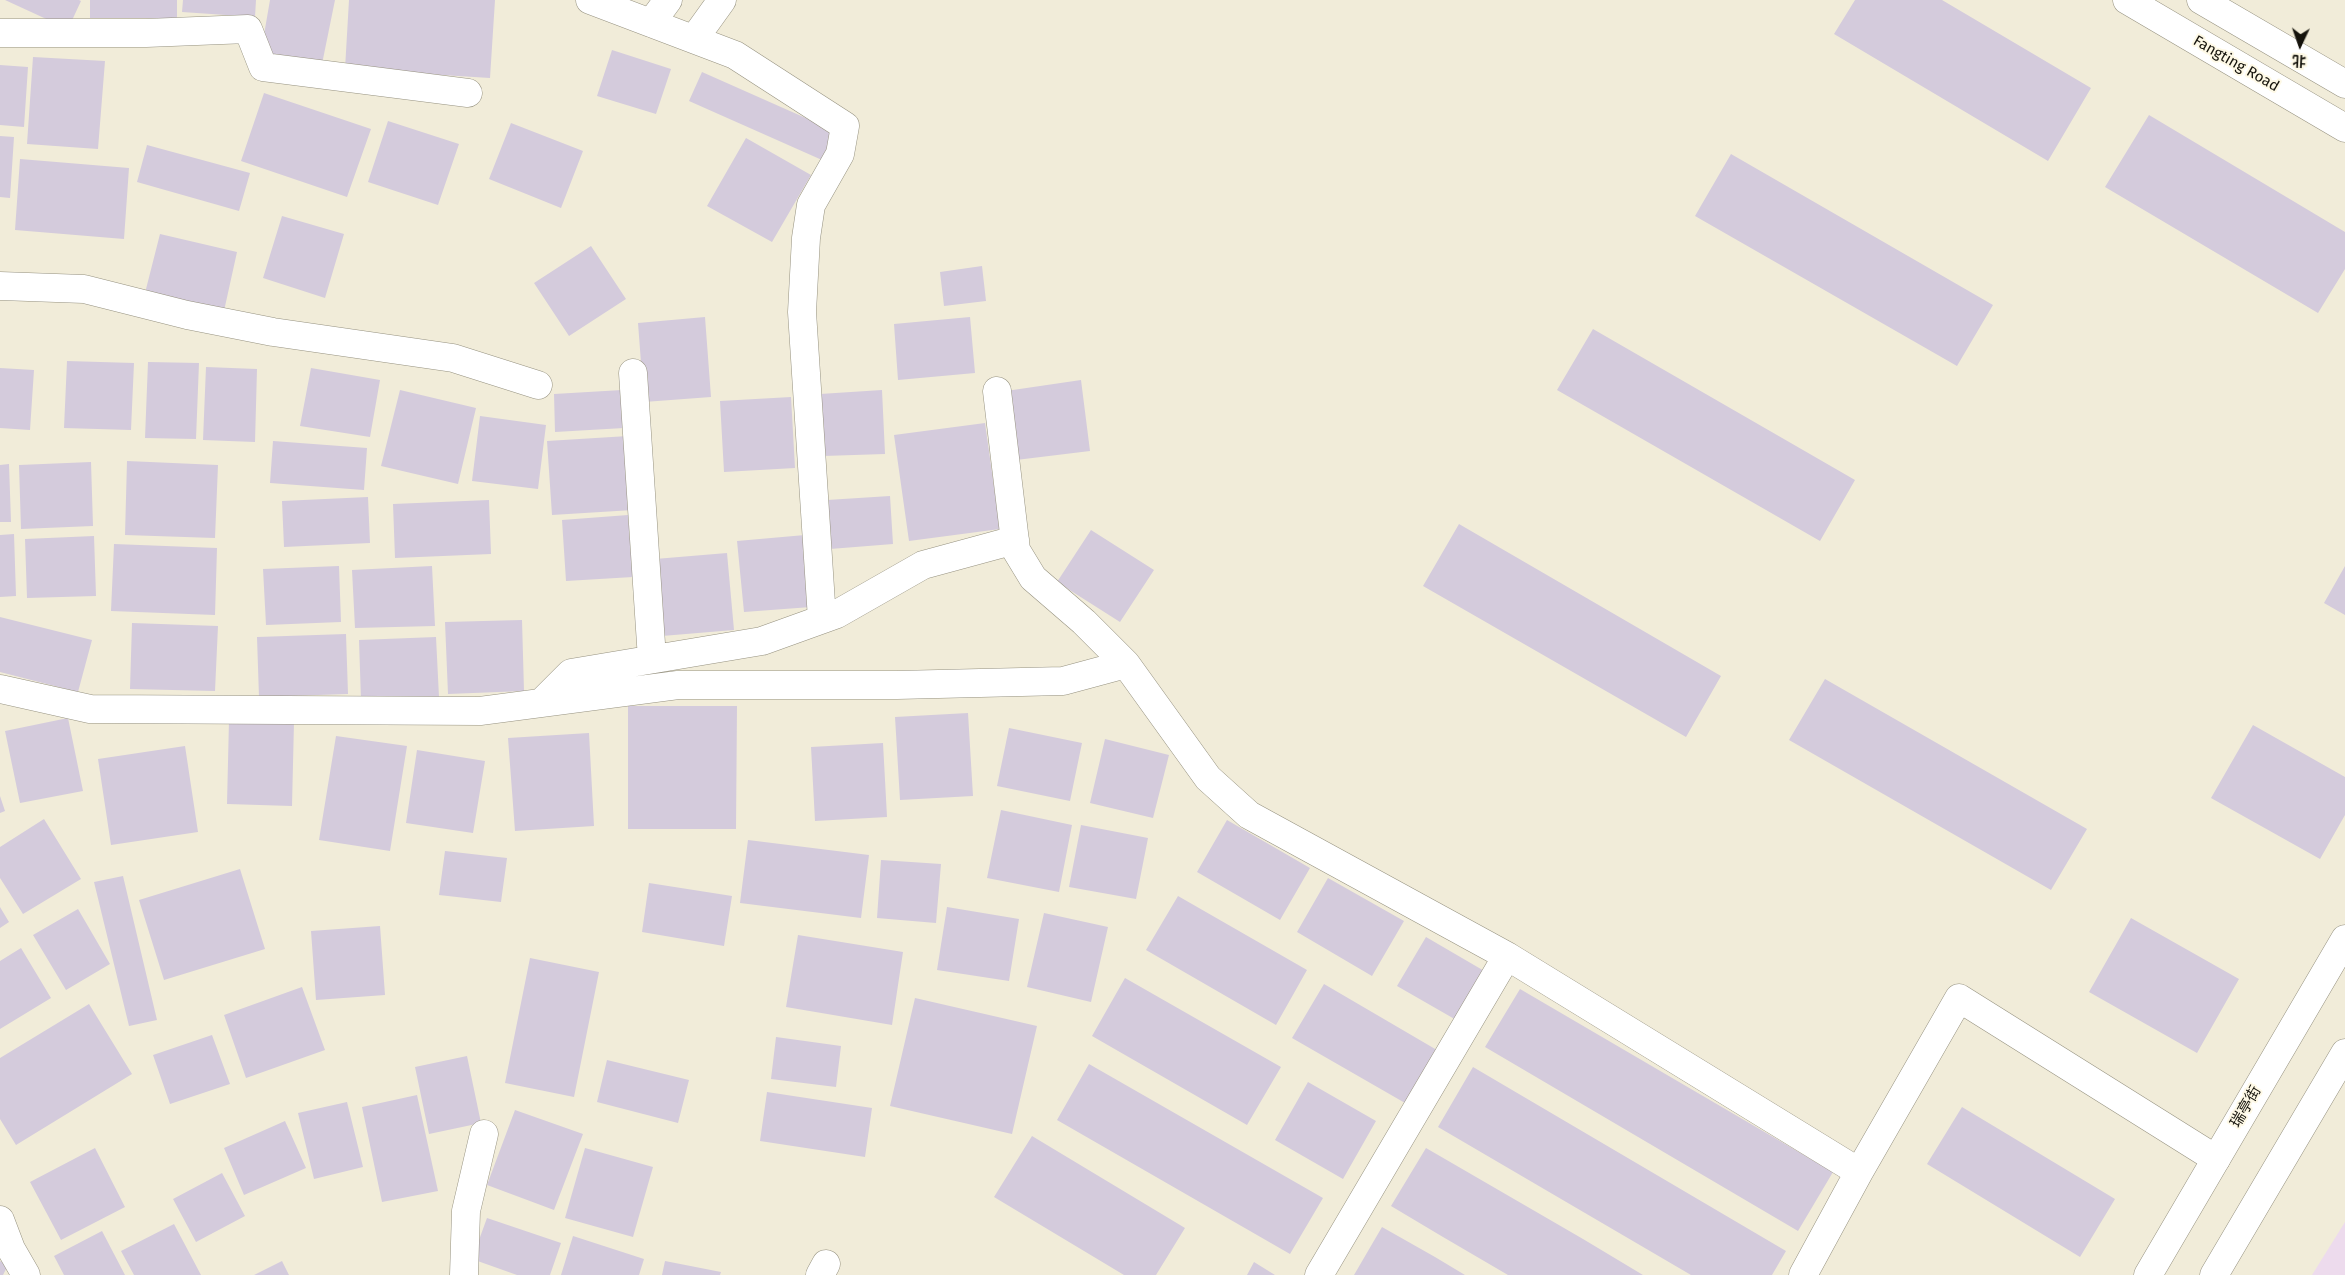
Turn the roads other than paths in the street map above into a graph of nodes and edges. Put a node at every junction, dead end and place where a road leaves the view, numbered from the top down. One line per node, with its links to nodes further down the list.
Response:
1 (590, 0): 6 (street)
2 (668, 0): 6 (street)
3 (722, 0): 8 (street)
4 (2127, 0): 11 (street, Fangting Road)
5 (2201, 0): 9 (street)
6 (651, 23): 8 (street)
7 (0, 33): 10 (street)
8 (694, 39): 17 (street)
9 (2345, 84)
10 (468, 93)
11 (2345, 128)
12 (0, 286): 14 (street)
13 (633, 373): 18 (street)
14 (538, 385)
15 (998, 391): 16 (street)
16 (1015, 540): 17 (street); 19 (street)
17 (822, 619): 18 (street)
18 (652, 659): 21 (street)
19 (1126, 664): 21 (street); 23 (street)
20 (0, 689): 21 (street)
21 (541, 702)
22 (2345, 939): 26 (street, 瑞亭街)
23 (1507, 956): 27 (street); 32 (street)
24 (2345, 1052): 35 (street)
25 (484, 1134): 30 (street)
26 (2216, 1159): 27 (street); 34 (street, 瑞亭街)
27 (1859, 1172): 33 (street)
28 (0, 1220): 29 (street)
29 (6, 1246): 31 (street)
30 (468, 1274)
31 (26, 1275)
32 (1319, 1275)
33 (1804, 1275)
34 (2148, 1275)
35 (2214, 1275)

